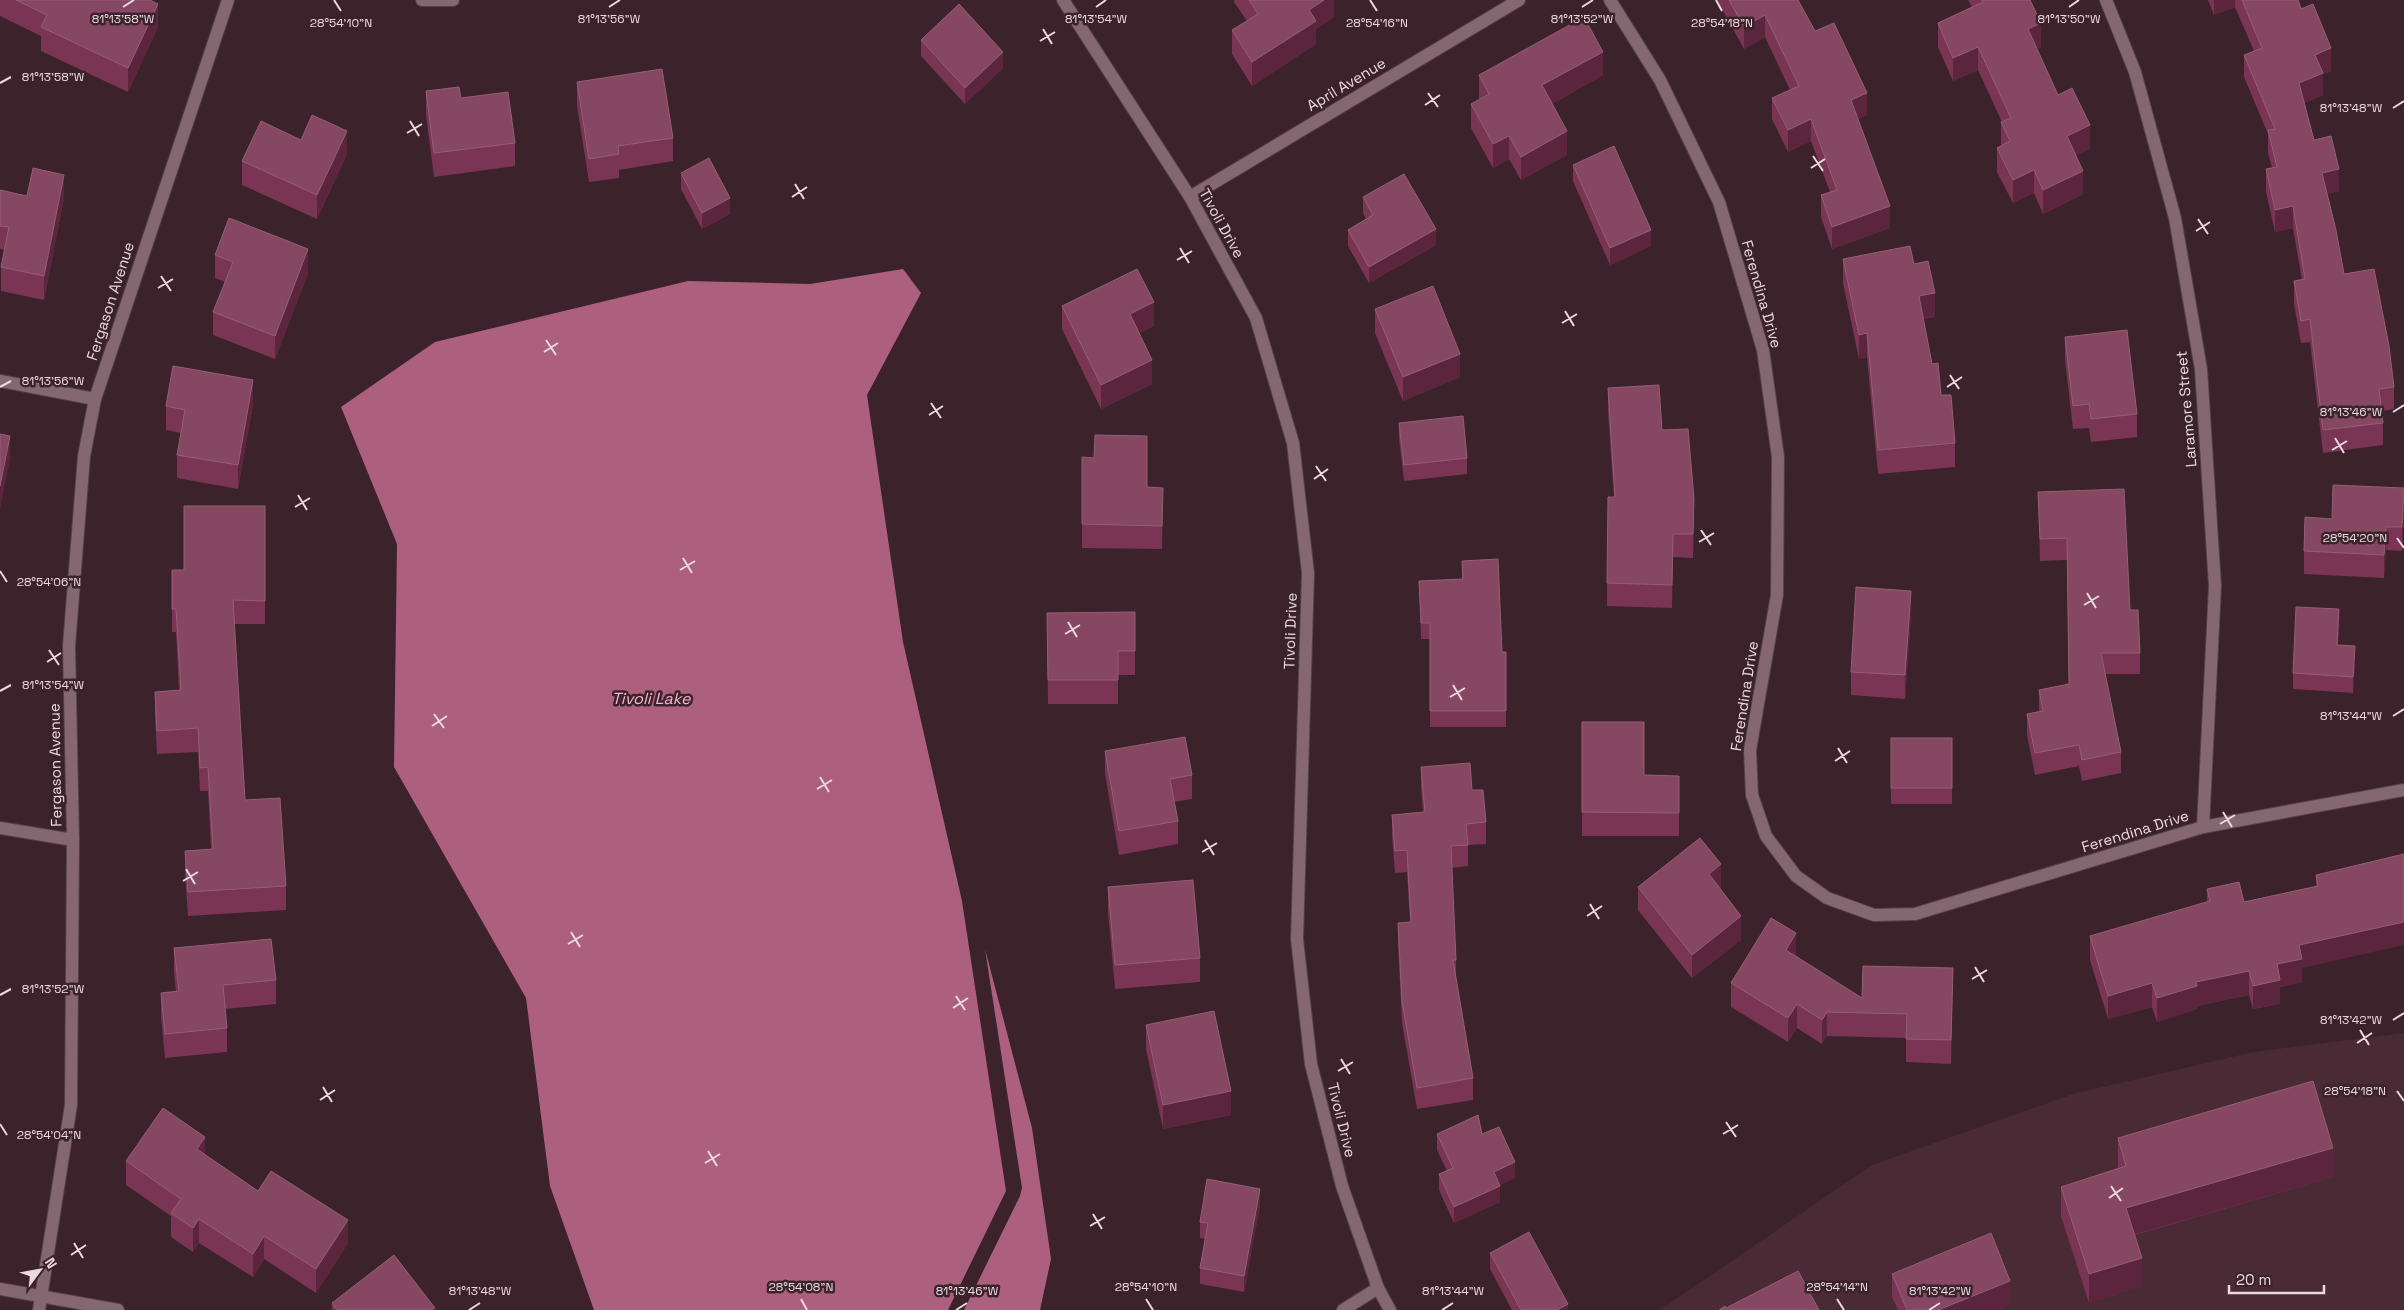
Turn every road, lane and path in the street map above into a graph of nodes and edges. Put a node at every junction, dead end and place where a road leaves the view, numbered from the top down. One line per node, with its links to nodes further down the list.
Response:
1 (228, 0): 10 (street, Fergason Avenue)
2 (422, 0): 3 (street)
3 (453, 0)
4 (1063, 0): 8 (street, Tivoli Drive)
5 (1519, 0): 8 (street, April Avenue)
6 (1610, 0): 12 (street, Ferendina Drive)
7 (2106, 0): 12 (street, Laramore Street)
8 (1190, 197): 15 (street, Tivoli Drive)
9 (0, 381): 10 (street)
10 (95, 399): 14 (street, Fergason Avenue)
11 (2404, 790): 12 (street, Ferendina Drive)
12 (2203, 827)
13 (0, 828): 14 (street)
14 (72, 840): 17 (street, Fergason Avenue)
15 (1378, 1288): 19 (street); 20 (street, Tivoli Drive)
16 (0, 1290): 17 (street)
17 (40, 1304): 18 (street)
18 (118, 1310)
19 (1343, 1310)
20 (1390, 1310)

